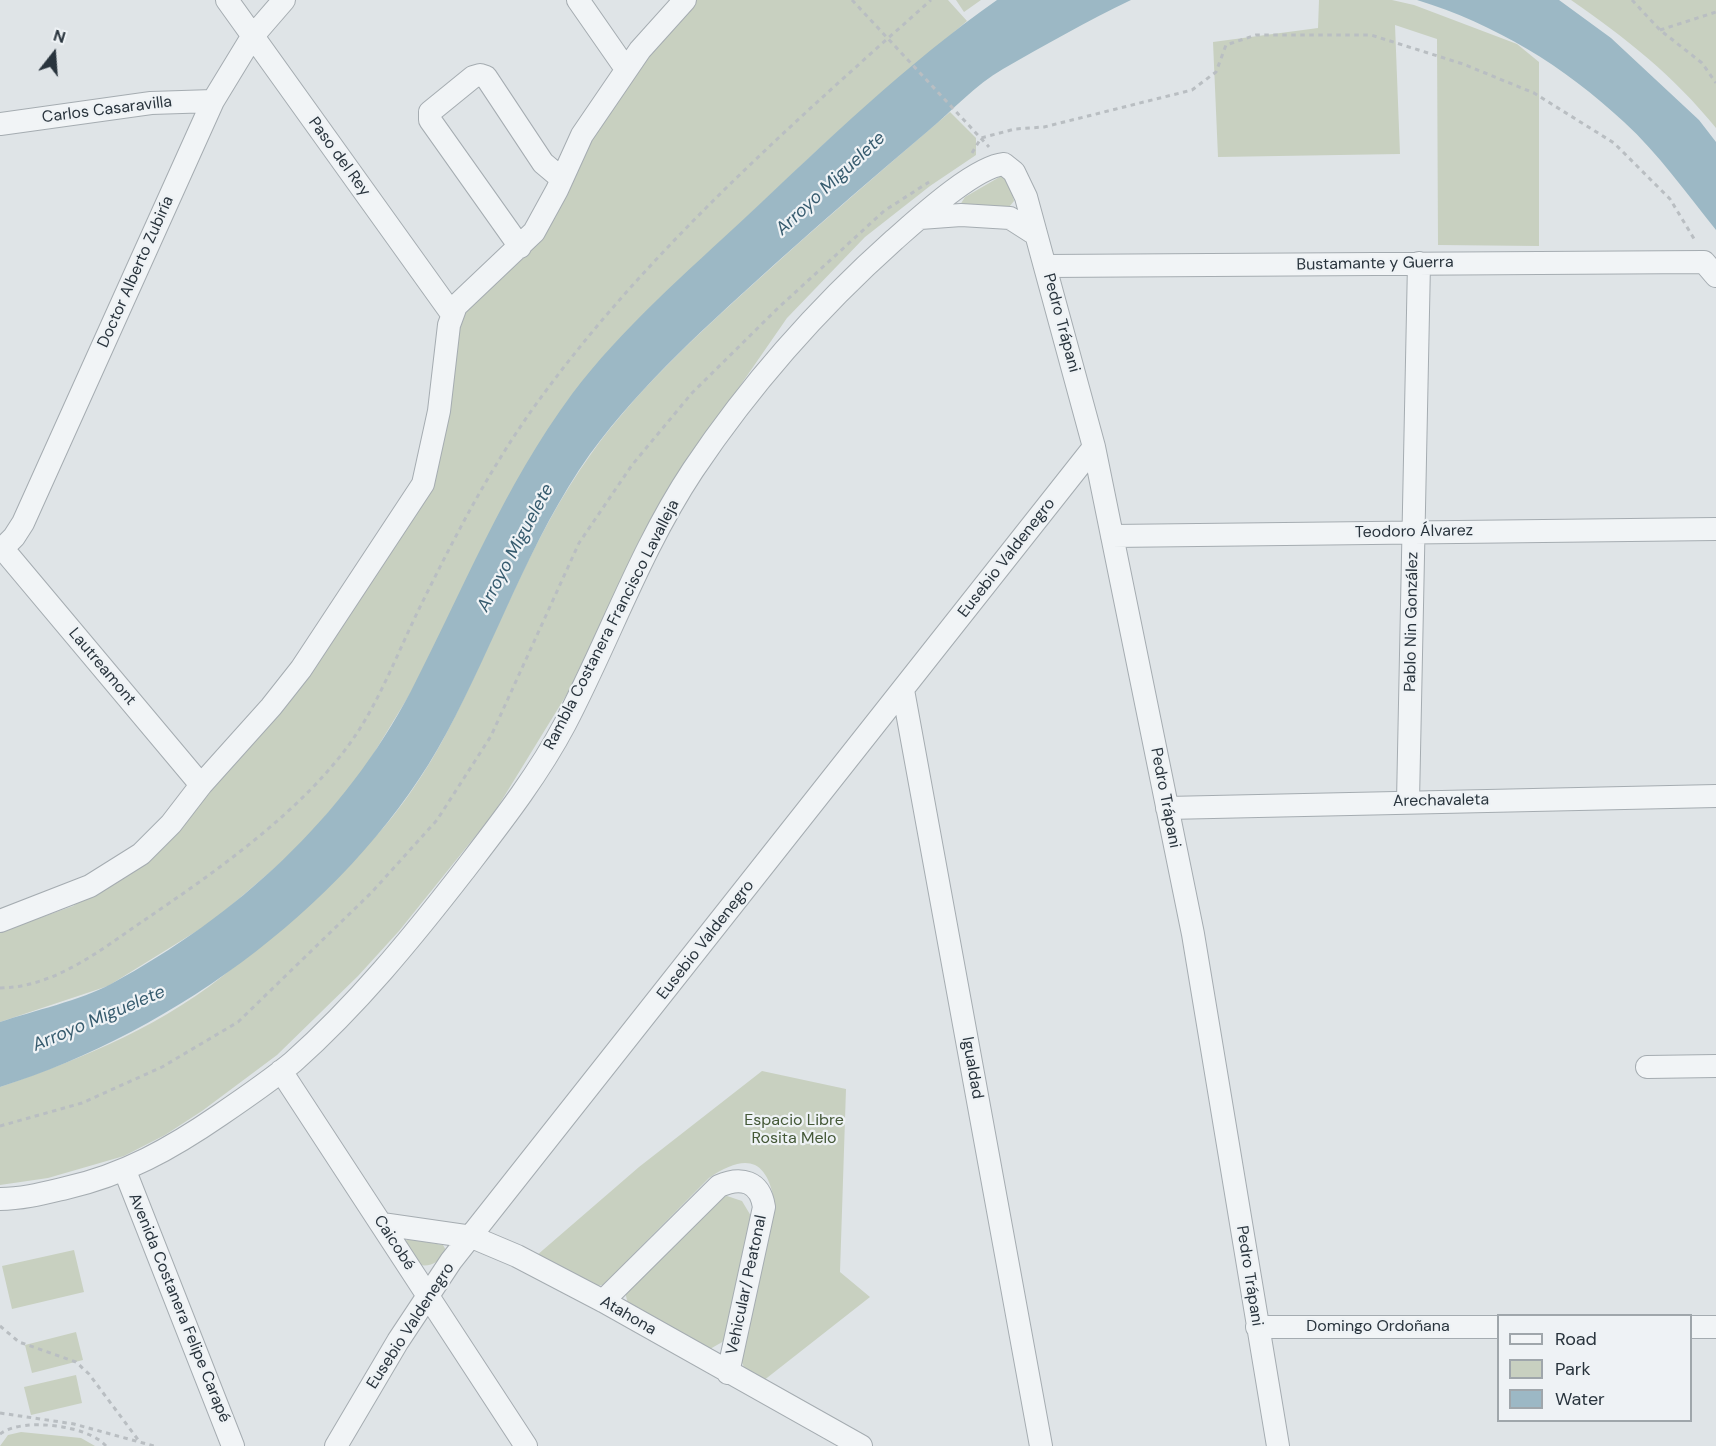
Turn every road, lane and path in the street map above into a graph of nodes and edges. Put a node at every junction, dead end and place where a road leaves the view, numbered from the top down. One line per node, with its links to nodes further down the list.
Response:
1 (227, 0): 10 (street, Paso del Rey)
2 (284, 0): 10 (street, Doctor Alberto Zubiría)
3 (578, 0): 12 (street)
4 (685, 0): 12 (street)
5 (852, 0): 11 (path)
6 (931, 0): 11 (path)
7 (1632, 0): 9 (path)
8 (1716, 12): 9 (path)
9 (1660, 30): 13 (path)
10 (252, 37): 14 (street, Doctor Alberto Zubiría); 27 (street, Paso del Rey)
11 (888, 38): 16 (path); 39 (path)
12 (626, 69): 20 (street)
13 (1716, 83)
14 (213, 101): 15 (street, Carlos Casaravilla); 32 (street, Doctor Alberto Zubiría)
15 (0, 124)
16 (976, 131)
17 (964, 159): 26 (path)
18 (1004, 164): 21 (street, Rambla Costanera Francisco Lavalleja); 22 (street, Pedro Trápani)
19 (935, 178): 43 (path)
20 (562, 179): 23 (street); 23 (street)
21 (919, 218): 22 (street); 42 (street, Rambla Costanera Francisco Lavalleja)
22 (1035, 234): 25 (street, Pedro Trápani)
23 (520, 247): 27 (street)
24 (1419, 263): 25 (street, Bustamante y Guerra); 26 (street, Bustamante y Guerra); 30 (street, Pablo Nin González)
25 (1046, 266): 28 (street, Pedro Trápani)
26 (1710, 269)
27 (452, 314): 34 (street)
28 (1095, 447): 31 (street, Pedro Trápani); 33 (street, Eusebio Valdenegro)
29 (1716, 529): 30 (street, Teodoro Álvarez)
30 (1414, 532): 31 (street, Teodoro Álvarez); 36 (street, Pablo Nin González)
31 (1112, 536): 37 (street, Pedro Trápani)
32 (1, 550): 34 (street, Lautreamont)
33 (903, 690): 47 (street, Eusebio Valdenegro); 65 (street, Igualdad)
34 (201, 784): 38 (street)
35 (1716, 796): 36 (street, Arechavaleta)
36 (1408, 801): 37 (street, Arechavaleta)
37 (1167, 807): 51 (street, Pedro Trápani)
38 (0, 921)
39 (0, 988)
40 (1716, 1066): 41 (street)
41 (1647, 1067)
42 (281, 1071): 44 (street, Rambla Costanera Francisco Lavalleja); 46 (street, Caicobé)
43 (0, 1126)
44 (125, 1171): 45 (street, Rambla Costanera Francisco Lavalleja); 61 (street, Avenida Costanera Felipe Carapé)
45 (0, 1199)
46 (382, 1224): 47 (street, Atahona); 48 (street, Caicobé)
47 (472, 1237): 48 (street, Eusebio Valdenegro); 49 (street, Atahona)
48 (429, 1296): 62 (street, Eusebio Valdenegro); 63 (street, Caicobé)
49 (603, 1301): 55 (street, Atahona); 55 (street, Vehicular/ Peatonal)
50 (0, 1326): 58 (path)
51 (1257, 1327): 52 (street, Domingo Ordoñana); 66 (street, Pedro Trápani)
52 (1497, 1327)
53 (1692, 1327): 54 (street)
54 (1716, 1327)
55 (728, 1373): 64 (street, Atahona)
56 (0, 1413): 58 (path)
57 (0, 1434): 59 (path)
58 (139, 1441): 60 (path)
59 (106, 1446)
60 (154, 1446)
61 (233, 1446)
62 (336, 1446)
63 (526, 1446)
64 (861, 1446)
65 (1041, 1446)
66 (1278, 1446)

